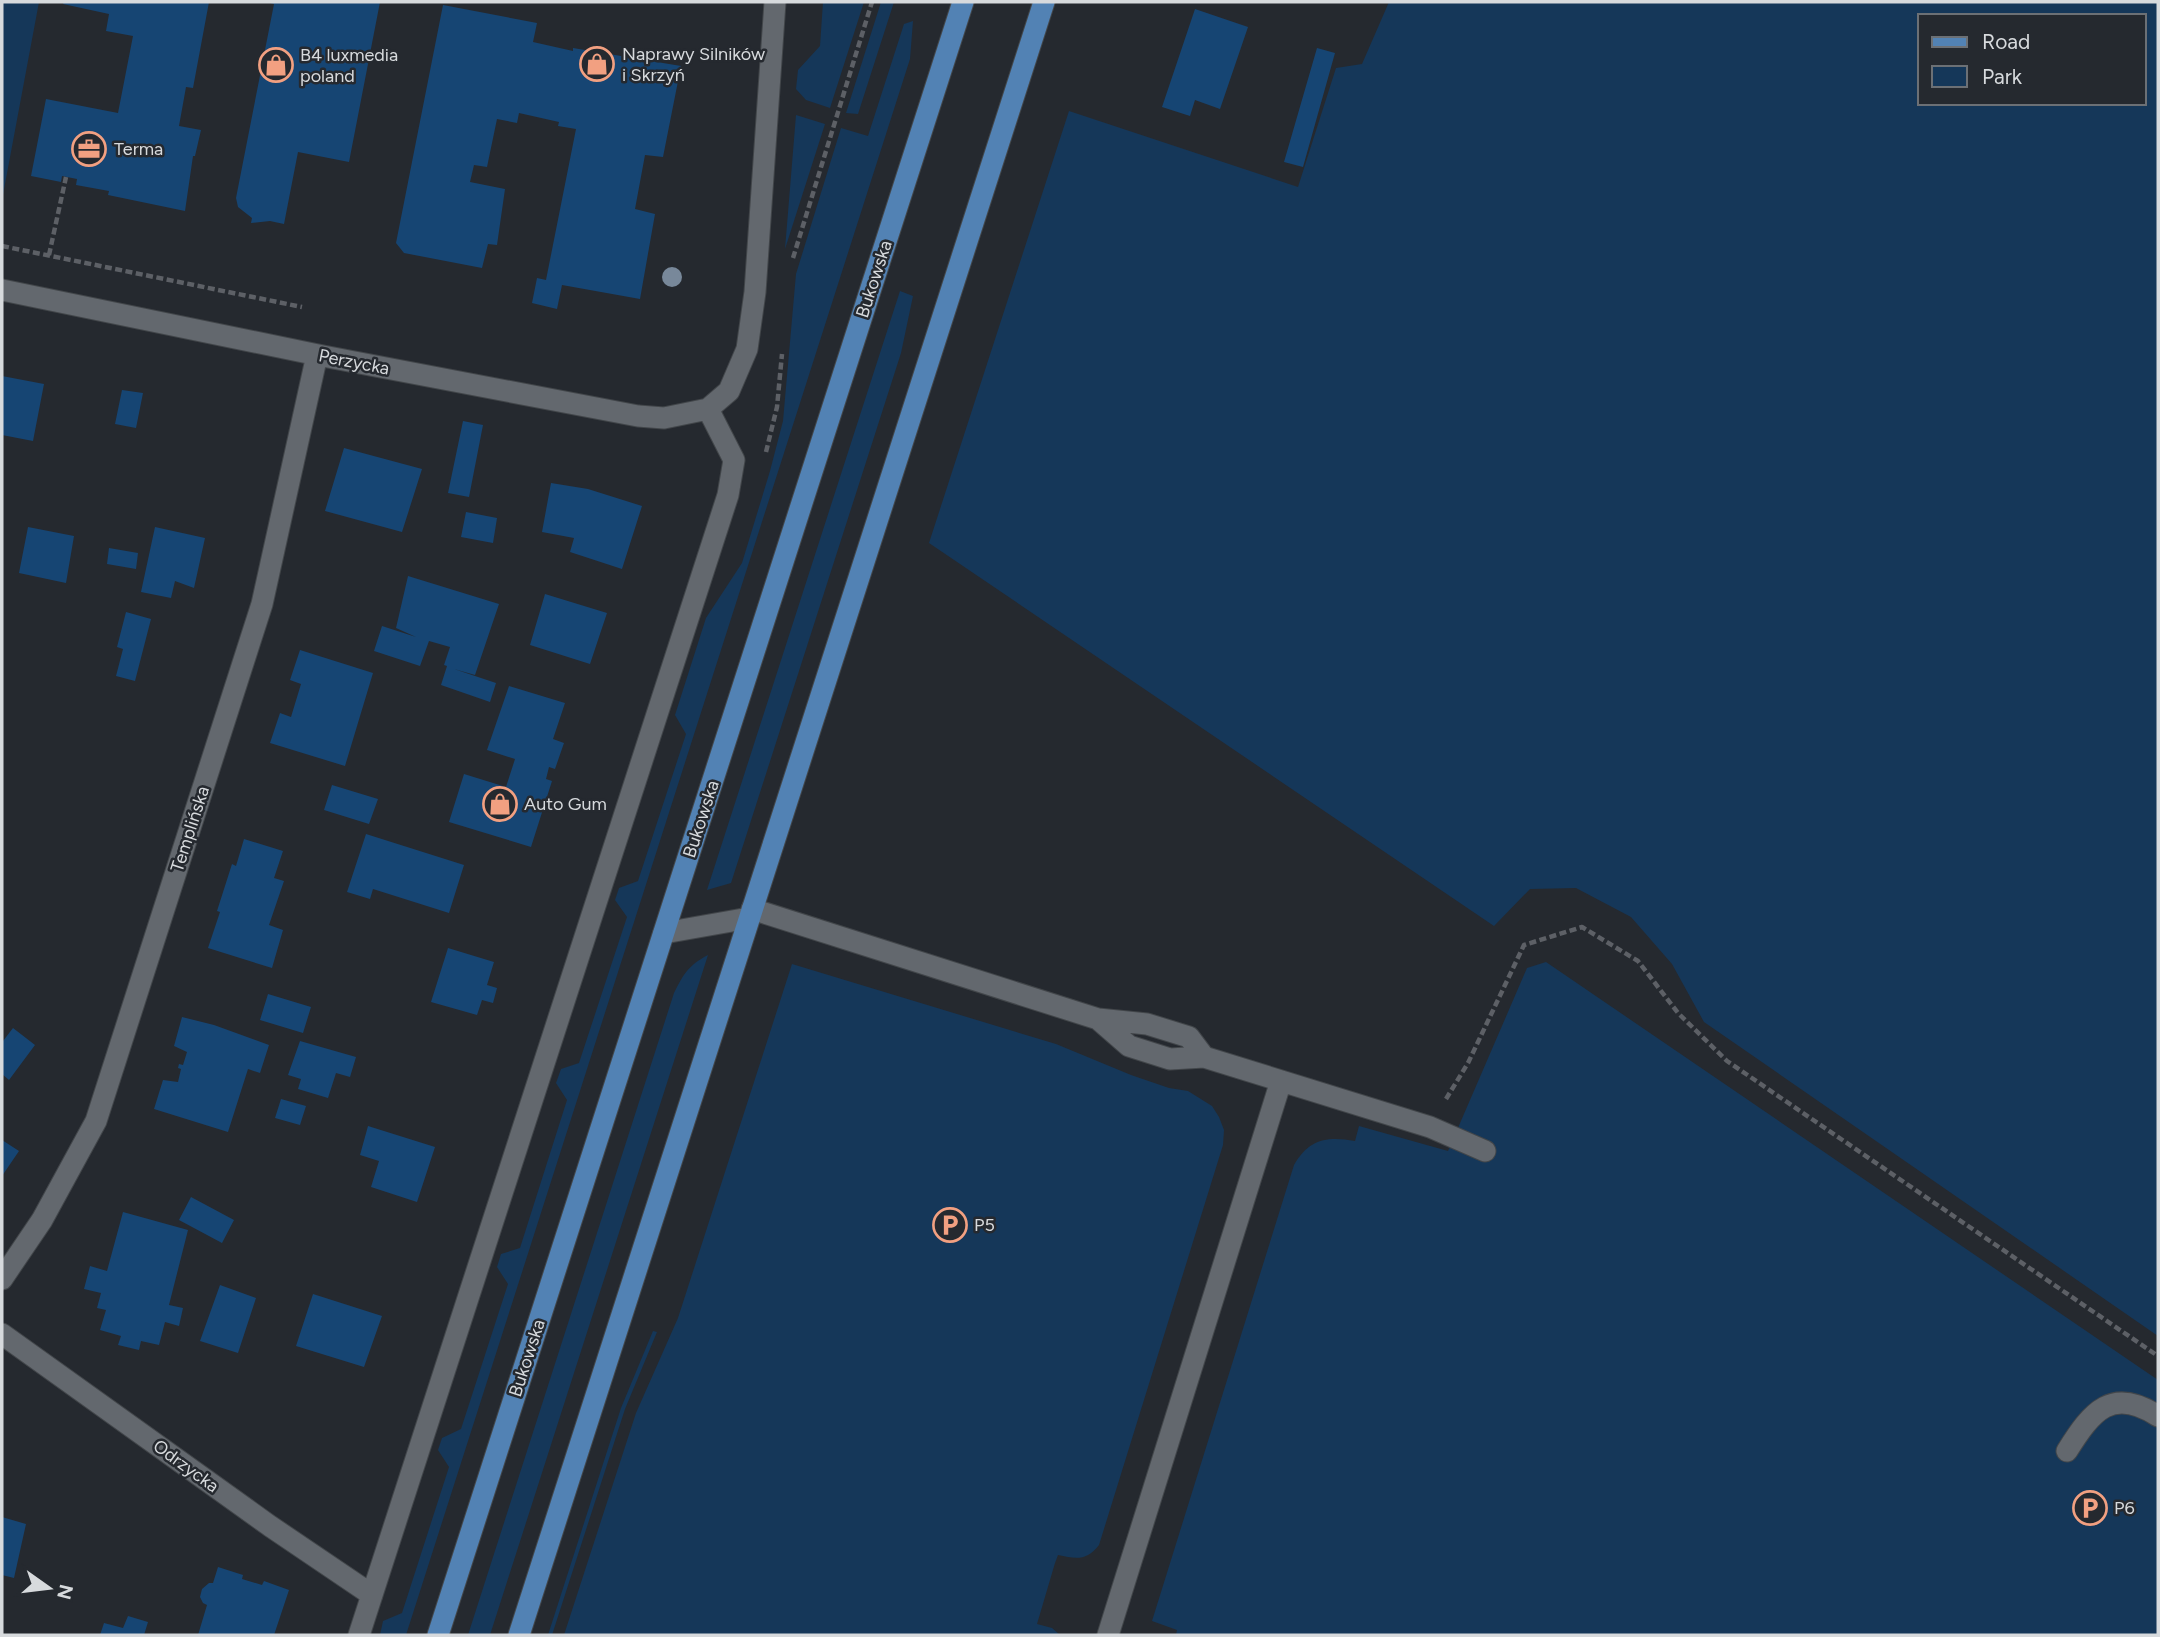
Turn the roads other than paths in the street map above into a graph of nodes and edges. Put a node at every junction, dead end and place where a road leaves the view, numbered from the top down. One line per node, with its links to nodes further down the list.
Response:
1 (775, 2): 6 (street)
2 (963, 2): 8 (main road, Bukowska)
3 (1044, 2): 7 (main road)
4 (2, 290): 5 (street, Perzycka)
5 (317, 355): 6 (street, Perzycka); 11 (street, Templińska)
6 (708, 409): 15 (street)
7 (751, 913): 8 (street); 9 (street); 18 (main road)
8 (664, 933): 17 (main road, Bukowska)
9 (1281, 1081): 10 (street); 19 (street)
10 (1485, 1151)
11 (2, 1279)
12 (2, 1334): 15 (street, Odrzycka)
13 (2158, 1416): 14 (street)
14 (2067, 1451)
15 (372, 1595): 16 (street)
16 (359, 1635)
17 (438, 1635)
18 (519, 1635)
19 (1108, 1635)

